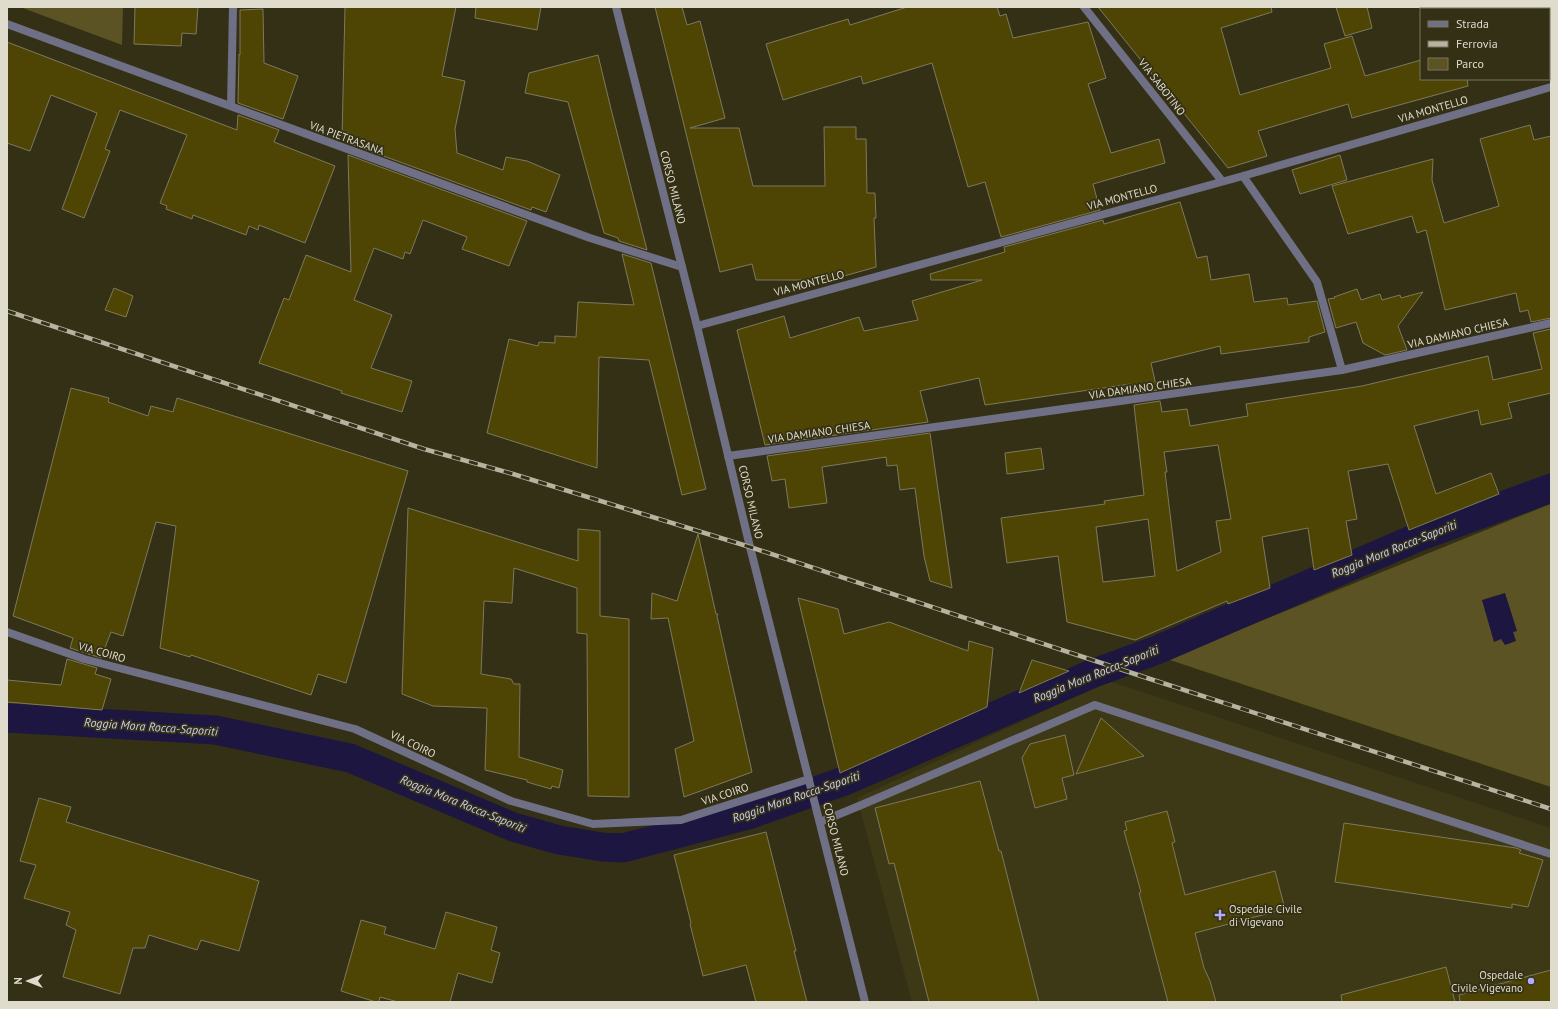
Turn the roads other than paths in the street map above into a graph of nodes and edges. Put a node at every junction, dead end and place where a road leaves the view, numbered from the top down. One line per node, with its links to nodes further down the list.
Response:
1 (233, 7): 6 (street)
2 (616, 7): 9 (street, CORSO MILANO)
3 (1084, 7): 8 (street, VIA SABOTINO)
4 (7, 24): 6 (street, VIA PIETRASANA)
5 (1551, 87): 7 (street, VIA MONTELLO)
6 (231, 106): 9 (street, VIA PIETRASANA)
7 (1243, 176): 8 (street, VIA MONTELLO); 12 (street)
8 (1222, 181): 11 (street, VIA MONTELLO)
9 (682, 267): 11 (street, CORSO MILANO)
10 (1551, 323): 12 (street, VIA DAMIANO CHIESA)
11 (697, 326): 13 (street, CORSO MILANO)
12 (1342, 370): 13 (street, VIA DAMIANO CHIESA)
13 (728, 456): 15 (street, CORSO MILANO)
14 (7, 632): 15 (street, VIA COIRO)
15 (809, 780): 16 (street, CORSO MILANO)
16 (819, 820): 17 (street); 18 (street, CORSO MILANO)
17 (1551, 854)
18 (865, 1002)

